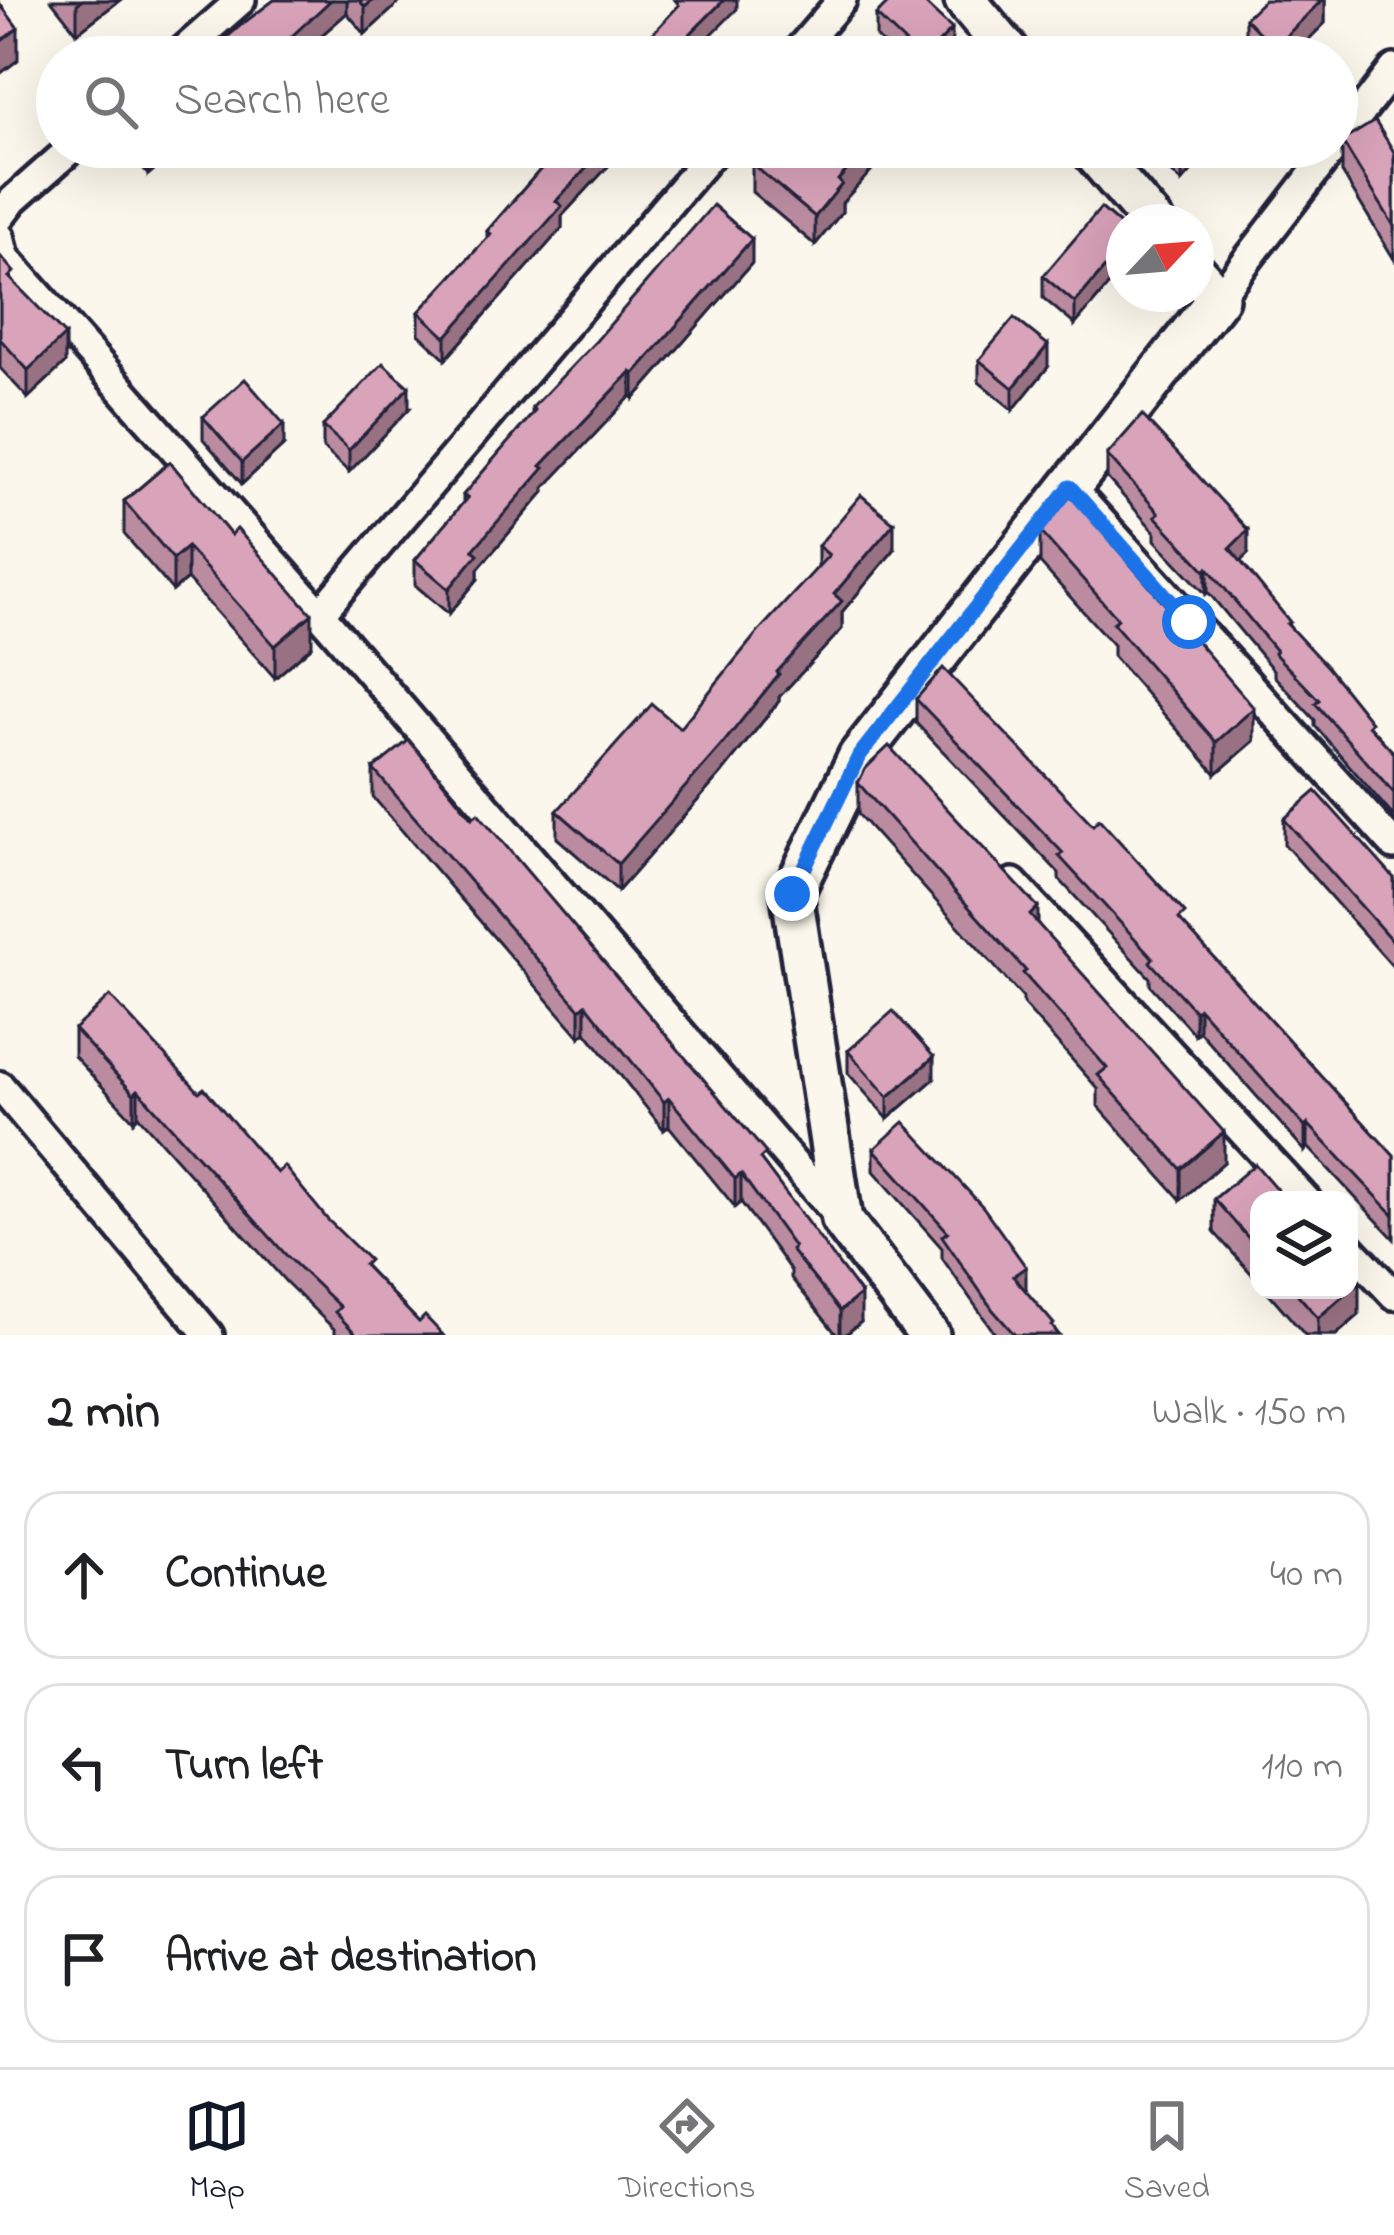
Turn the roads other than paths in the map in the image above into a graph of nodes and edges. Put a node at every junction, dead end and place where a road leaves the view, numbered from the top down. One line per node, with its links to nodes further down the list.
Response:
1 (242, 0): 4 (street)
2 (842, 0): 5 (street)
3 (965, 0): 6 (street)
4 (200, 36)
5 (811, 36)
6 (995, 36)
7 (1390, 87): 8 (street)
8 (1358, 121)
9 (49, 168): 14 (street)
10 (699, 168): 19 (street)
11 (1107, 168): 13 (street)
12 (1314, 168): 16 (street)
13 (1138, 204)
14 (0, 217)
15 (0, 237): 19 (street)
16 (1214, 278)
17 (1189, 312): 18 (street)
18 (1070, 487): 20 (street); 24 (street)
19 (320, 614): 24 (street)
20 (1394, 845)
21 (987, 856): 23 (street)
22 (0, 1086): 27 (street)
23 (1298, 1191)
24 (842, 1220): 28 (street)
25 (1358, 1256): 26 (street)
26 (1394, 1295)
27 (209, 1335)
28 (929, 1335)

